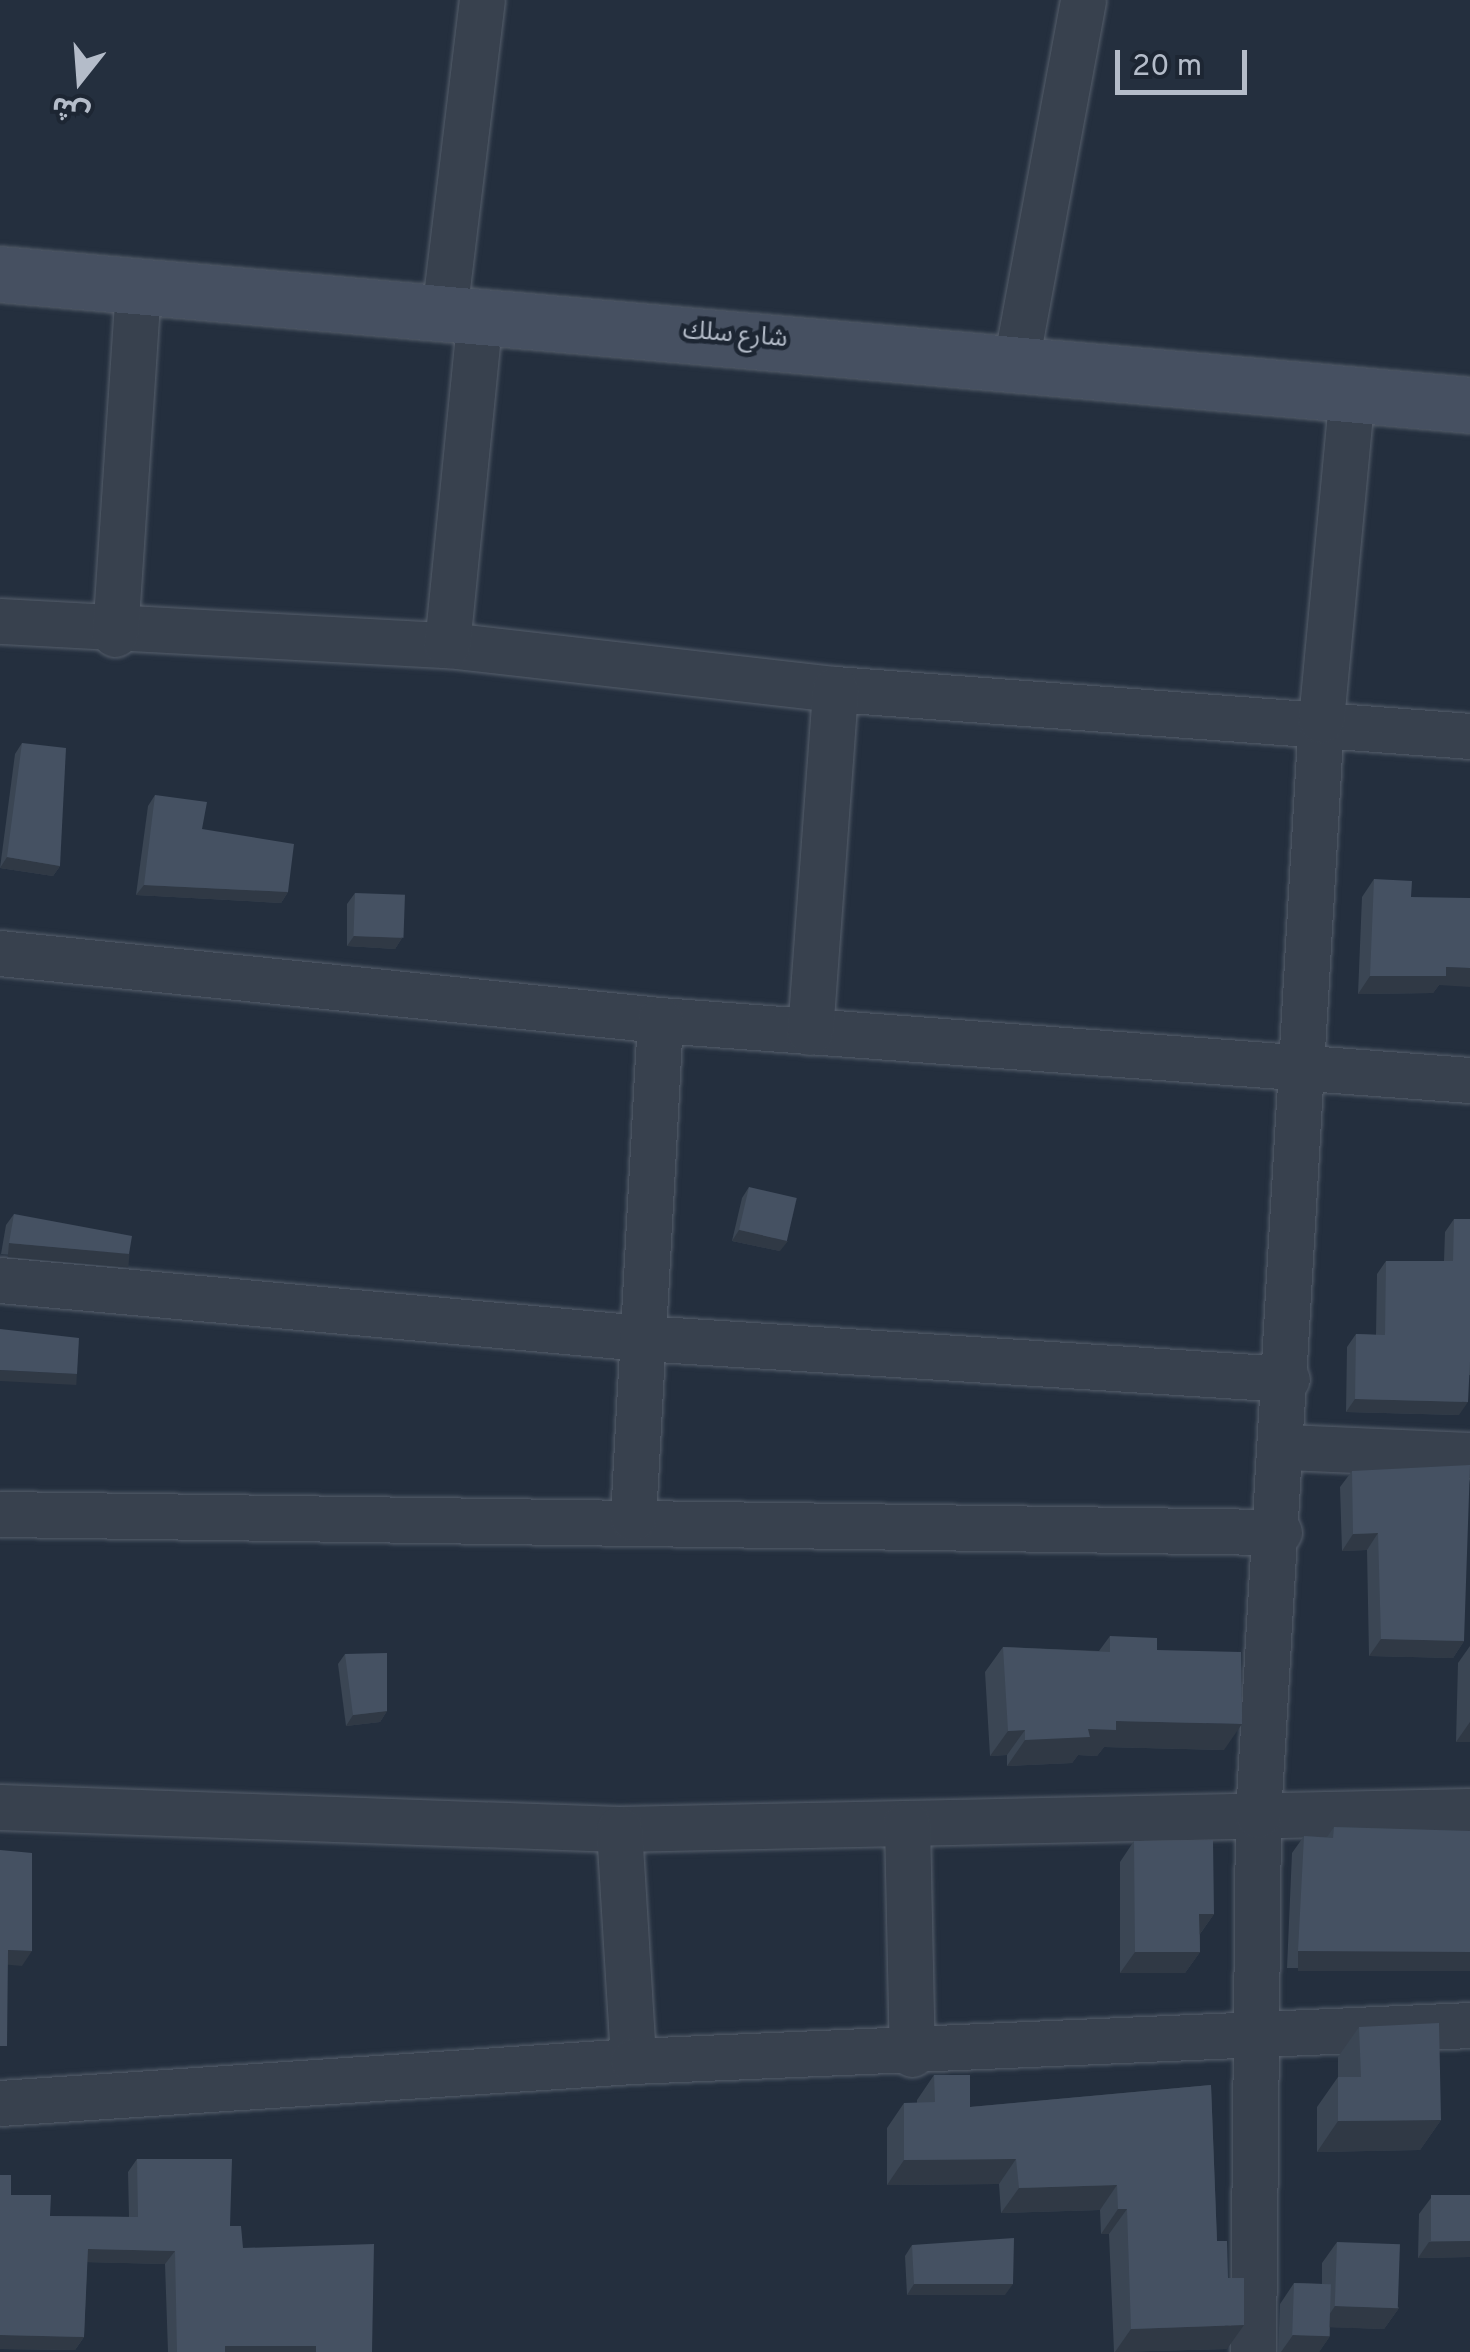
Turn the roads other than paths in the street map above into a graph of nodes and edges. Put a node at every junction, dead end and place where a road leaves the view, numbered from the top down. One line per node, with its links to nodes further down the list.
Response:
1 (482, 0): 5 (street)
2 (1083, 0): 6 (street)
3 (0, 274): 4 (street, شارع سلك)
4 (138, 287): 5 (street, شارع سلك); 10 (street)
5 (462, 314): 6 (street, شارع سلك); 11 (street)
6 (1016, 362): 7 (street, شارع سلك)
7 (1352, 394): 8 (street, شارع سلك); 13 (street)
8 (1470, 405)
9 (0, 621): 10 (street)
10 (114, 634): 11 (street)
11 (447, 645): 12 (street)
12 (834, 689): 13 (street); 17 (street)
13 (1321, 720): 14 (street); 18 (street)
14 (1470, 736)
15 (0, 954): 16 (street)
16 (660, 1020): 17 (street); 21 (street)
17 (810, 1032): 18 (street)
18 (1305, 1069): 19 (street); 22 (street)
19 (1470, 1080)
20 (0, 1280): 21 (street)
21 (642, 1338): 22 (street); 26 (street)
22 (1288, 1379): 23 (street)
23 (1286, 1447): 24 (street); 27 (street)
24 (1470, 1455)
25 (0, 1514): 26 (street)
26 (633, 1518): 27 (street)
27 (1279, 1532): 30 (street)
28 (0, 1807): 32 (street)
29 (1470, 1811): 30 (street)
30 (1258, 1814): 31 (street); 34 (street)
31 (907, 1824): 32 (street); 35 (street)
32 (618, 1829): 36 (street)
33 (1470, 2025): 34 (street)
34 (1256, 2033): 35 (street); 38 (street)
35 (912, 2054): 36 (street)
36 (633, 2062): 37 (street)
37 (0, 2102)
38 (1253, 2352)

